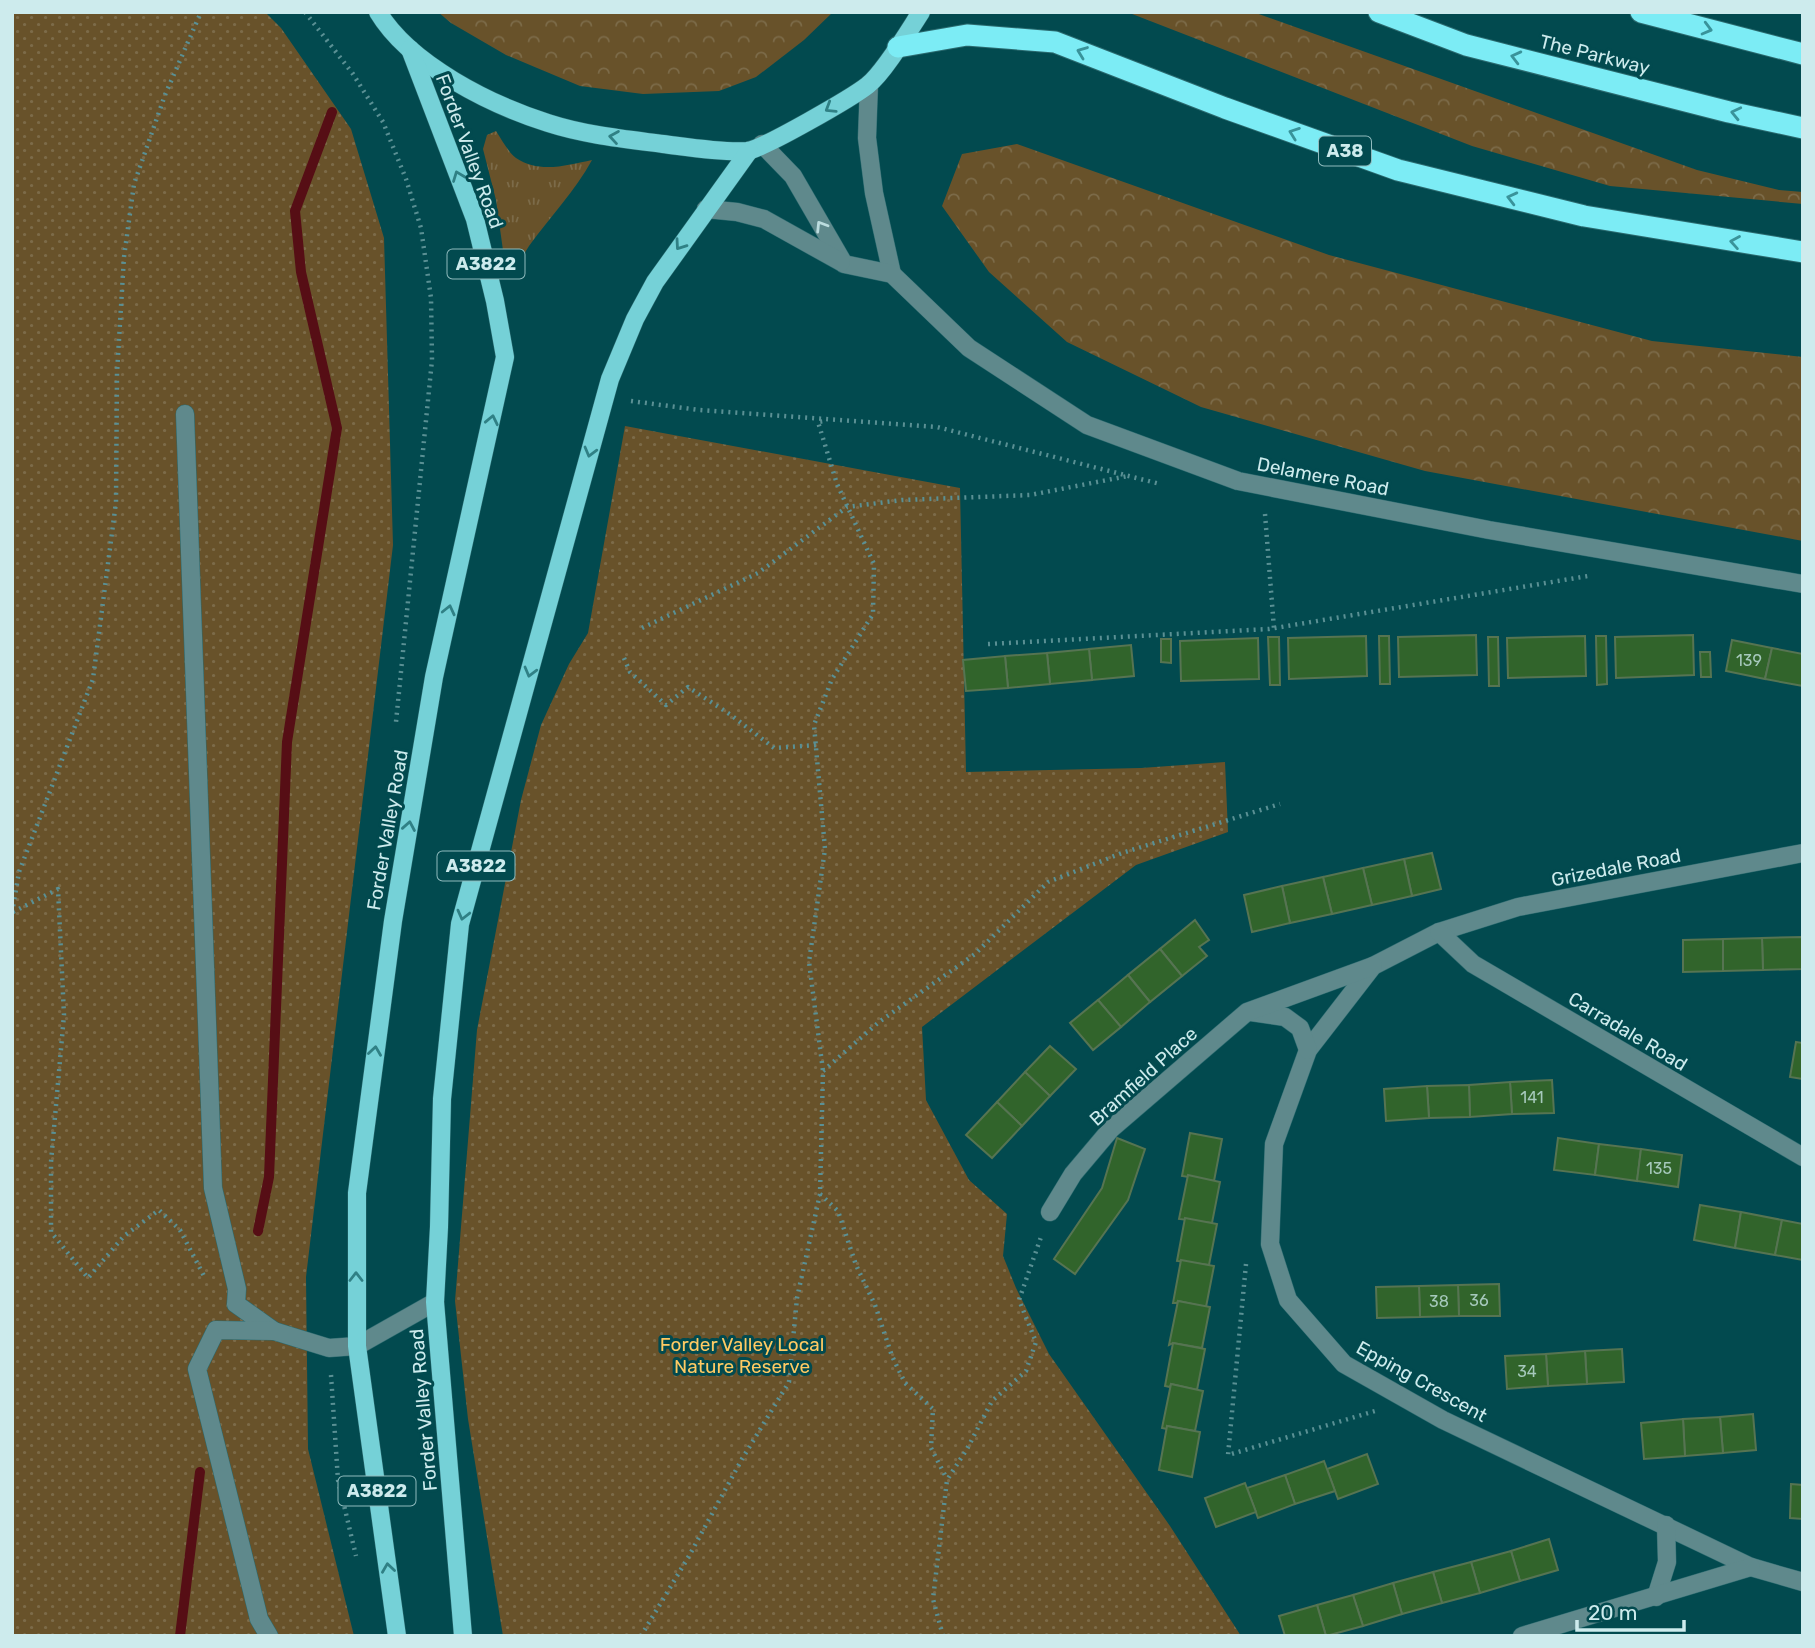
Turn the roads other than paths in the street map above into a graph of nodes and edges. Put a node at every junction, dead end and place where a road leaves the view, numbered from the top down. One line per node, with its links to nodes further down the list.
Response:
1 (378, 12): 6 (main road)
2 (921, 12): 5 (main road)
3 (1379, 12): 9 (highway, The Parkway, one-way to 3)
4 (1641, 12): 7 (highway, one-way to 7)
5 (898, 47): 8 (main road); 12 (highway, A38, one-way to 5)
6 (410, 49): 10 (main road, one-way to 6); 26 (main road, Forder Valley Road / A3822, one-way to 6)
7 (1803, 54)
8 (869, 84): 10 (main road, one-way to 10); 14 (street)
9 (1803, 128)
10 (755, 148): 11 (main road, Forder Valley Road / A3822); 13 (street, one-way to 10)
11 (706, 209): 13 (street); 24 (main road, Forder Valley Road / A3822, one-way to 24)
12 (1803, 252)
13 (845, 264): 14 (street)
14 (892, 274): 16 (street, Delamere Road)
15 (185, 414): 25 (street)
16 (1803, 584)
17 (1803, 853): 18 (street, Grizedale Road)
18 (1439, 932): 19 (street, Epping Crescent); 22 (street, Carradale Road)
19 (1373, 966): 20 (street, Bramfield Place); 21 (street, Epping Crescent)
20 (1247, 1012): 21 (street); 23 (street, Bramfield Place)
21 (1308, 1050): 27 (street, Epping Crescent)
22 (1803, 1157)
23 (1050, 1212)
24 (435, 1301): 26 (street); 33 (main road, Forder Valley Road / A3822)
25 (274, 1331): 26 (street); 31 (street)
26 (357, 1346): 32 (main road, Forder Valley Road / A3822, one-way to 26)
27 (1666, 1525): 28 (street, Epping Crescent); 30 (street)
28 (1751, 1567): 29 (street, Epping Crescent); 30 (street)
29 (1803, 1581)
30 (1656, 1597): 34 (street)
31 (269, 1636)
32 (397, 1636)
33 (463, 1636)
34 (1522, 1636)

